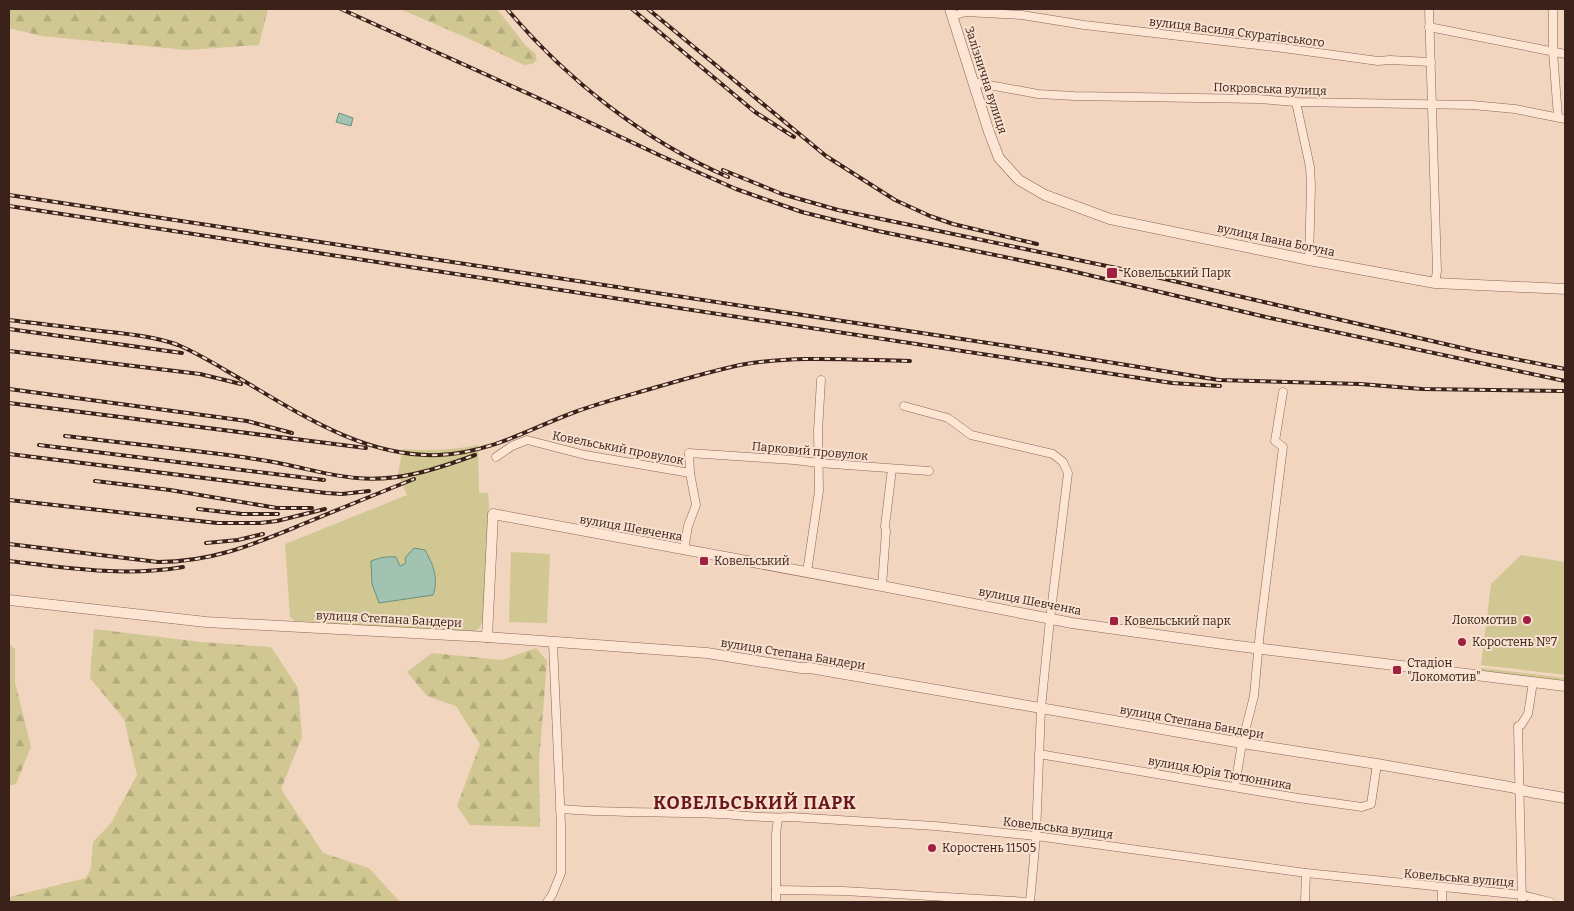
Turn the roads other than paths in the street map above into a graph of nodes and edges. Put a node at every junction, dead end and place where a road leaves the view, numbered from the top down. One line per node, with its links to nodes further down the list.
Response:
1 (1429, 9): 4 (street)
2 (1553, 9): 5 (street)
3 (952, 12): 7 (street, вулиця Василя Скуратівського); 8 (street, Залізнична вулиця)
4 (1429, 27): 5 (street); 7 (street)
5 (1553, 52): 6 (street); 11 (street)
6 (1565, 54)
7 (1431, 62): 10 (street)
8 (973, 82): 9 (street, Покровська вулиця); 12 (street, Залізнична вулиця)
9 (1296, 102): 10 (street, Покровська вулиця); 13 (street)
10 (1432, 105): 11 (street, Покровська вулиця); 14 (street)
11 (1562, 118)
12 (1000, 158): 13 (street, вулиця Івана Богуна)
13 (1309, 260): 14 (street, вулиця Івана Богуна)
14 (1435, 283): 15 (street, вулиця Івана Богуна)
15 (1565, 289)
16 (821, 380): 20 (street)
17 (1283, 392): 31 (street)
18 (904, 406): 28 (street)
19 (496, 457): 23 (street, Ковельський провулок)
20 (819, 463): 21 (street, Парковий провулок); 23 (street, Парковий провулок); 25 (street)
21 (892, 469): 22 (street, Парковий провулок); 26 (street)
22 (929, 471)
23 (690, 473): 24 (street, Ковельський провулок)
24 (684, 550): 25 (street, вулиця Шевченка); 29 (street, вулиця Шевченка)
25 (807, 572): 26 (street, вулиця Шевченка)
26 (882, 586): 28 (street, вулиця Шевченка)
27 (9, 600): 29 (street, вулиця Степана Бандери)
28 (1050, 619): 31 (street, вулиця Шевченка); 34 (street)
29 (487, 637): 30 (street, вулиця Степана Бандери)
30 (553, 643): 34 (street, вулиця Степана Бандери); 41 (street)
31 (1259, 648): 32 (street, вулиця Шевченка); 35 (street)
32 (1533, 682): 33 (street, вулиця Шевченка); 39 (street)
33 (1565, 686)
34 (1041, 708): 35 (street, вулиця Степана Бандери); 36 (street)
35 (1242, 743): 37 (street, вулиця Степана Бандери); 38 (street)
36 (1039, 754): 38 (street, вулиця Юрія Тютюнника); 43 (street)
37 (1377, 764): 38 (street, вулиця Юрія Тютюнника); 39 (street, вулиця Степана Бандери)
38 (1234, 786)
39 (1520, 790): 40 (street, вулиця Степана Бандери); 47 (street)
40 (1565, 798)
41 (560, 809): 42 (street, Ковельська вулиця); 48 (street)
42 (778, 818): 43 (street, Ковельська вулиця); 46 (street)
43 (1036, 836): 44 (street, Ковельська вулиця); 50 (street)
44 (1306, 873): 45 (street, Ковельська вулиця); 51 (street)
45 (1442, 888): 47 (street, Ковельська вулиця); 52 (street)
46 (776, 890): 49 (street); 50 (street)
47 (1522, 899): 53 (street, Ковельська вулиця)
48 (547, 902)
49 (776, 902)
50 (1030, 902)
51 (1305, 902)
52 (1442, 902)
53 (1550, 902)

